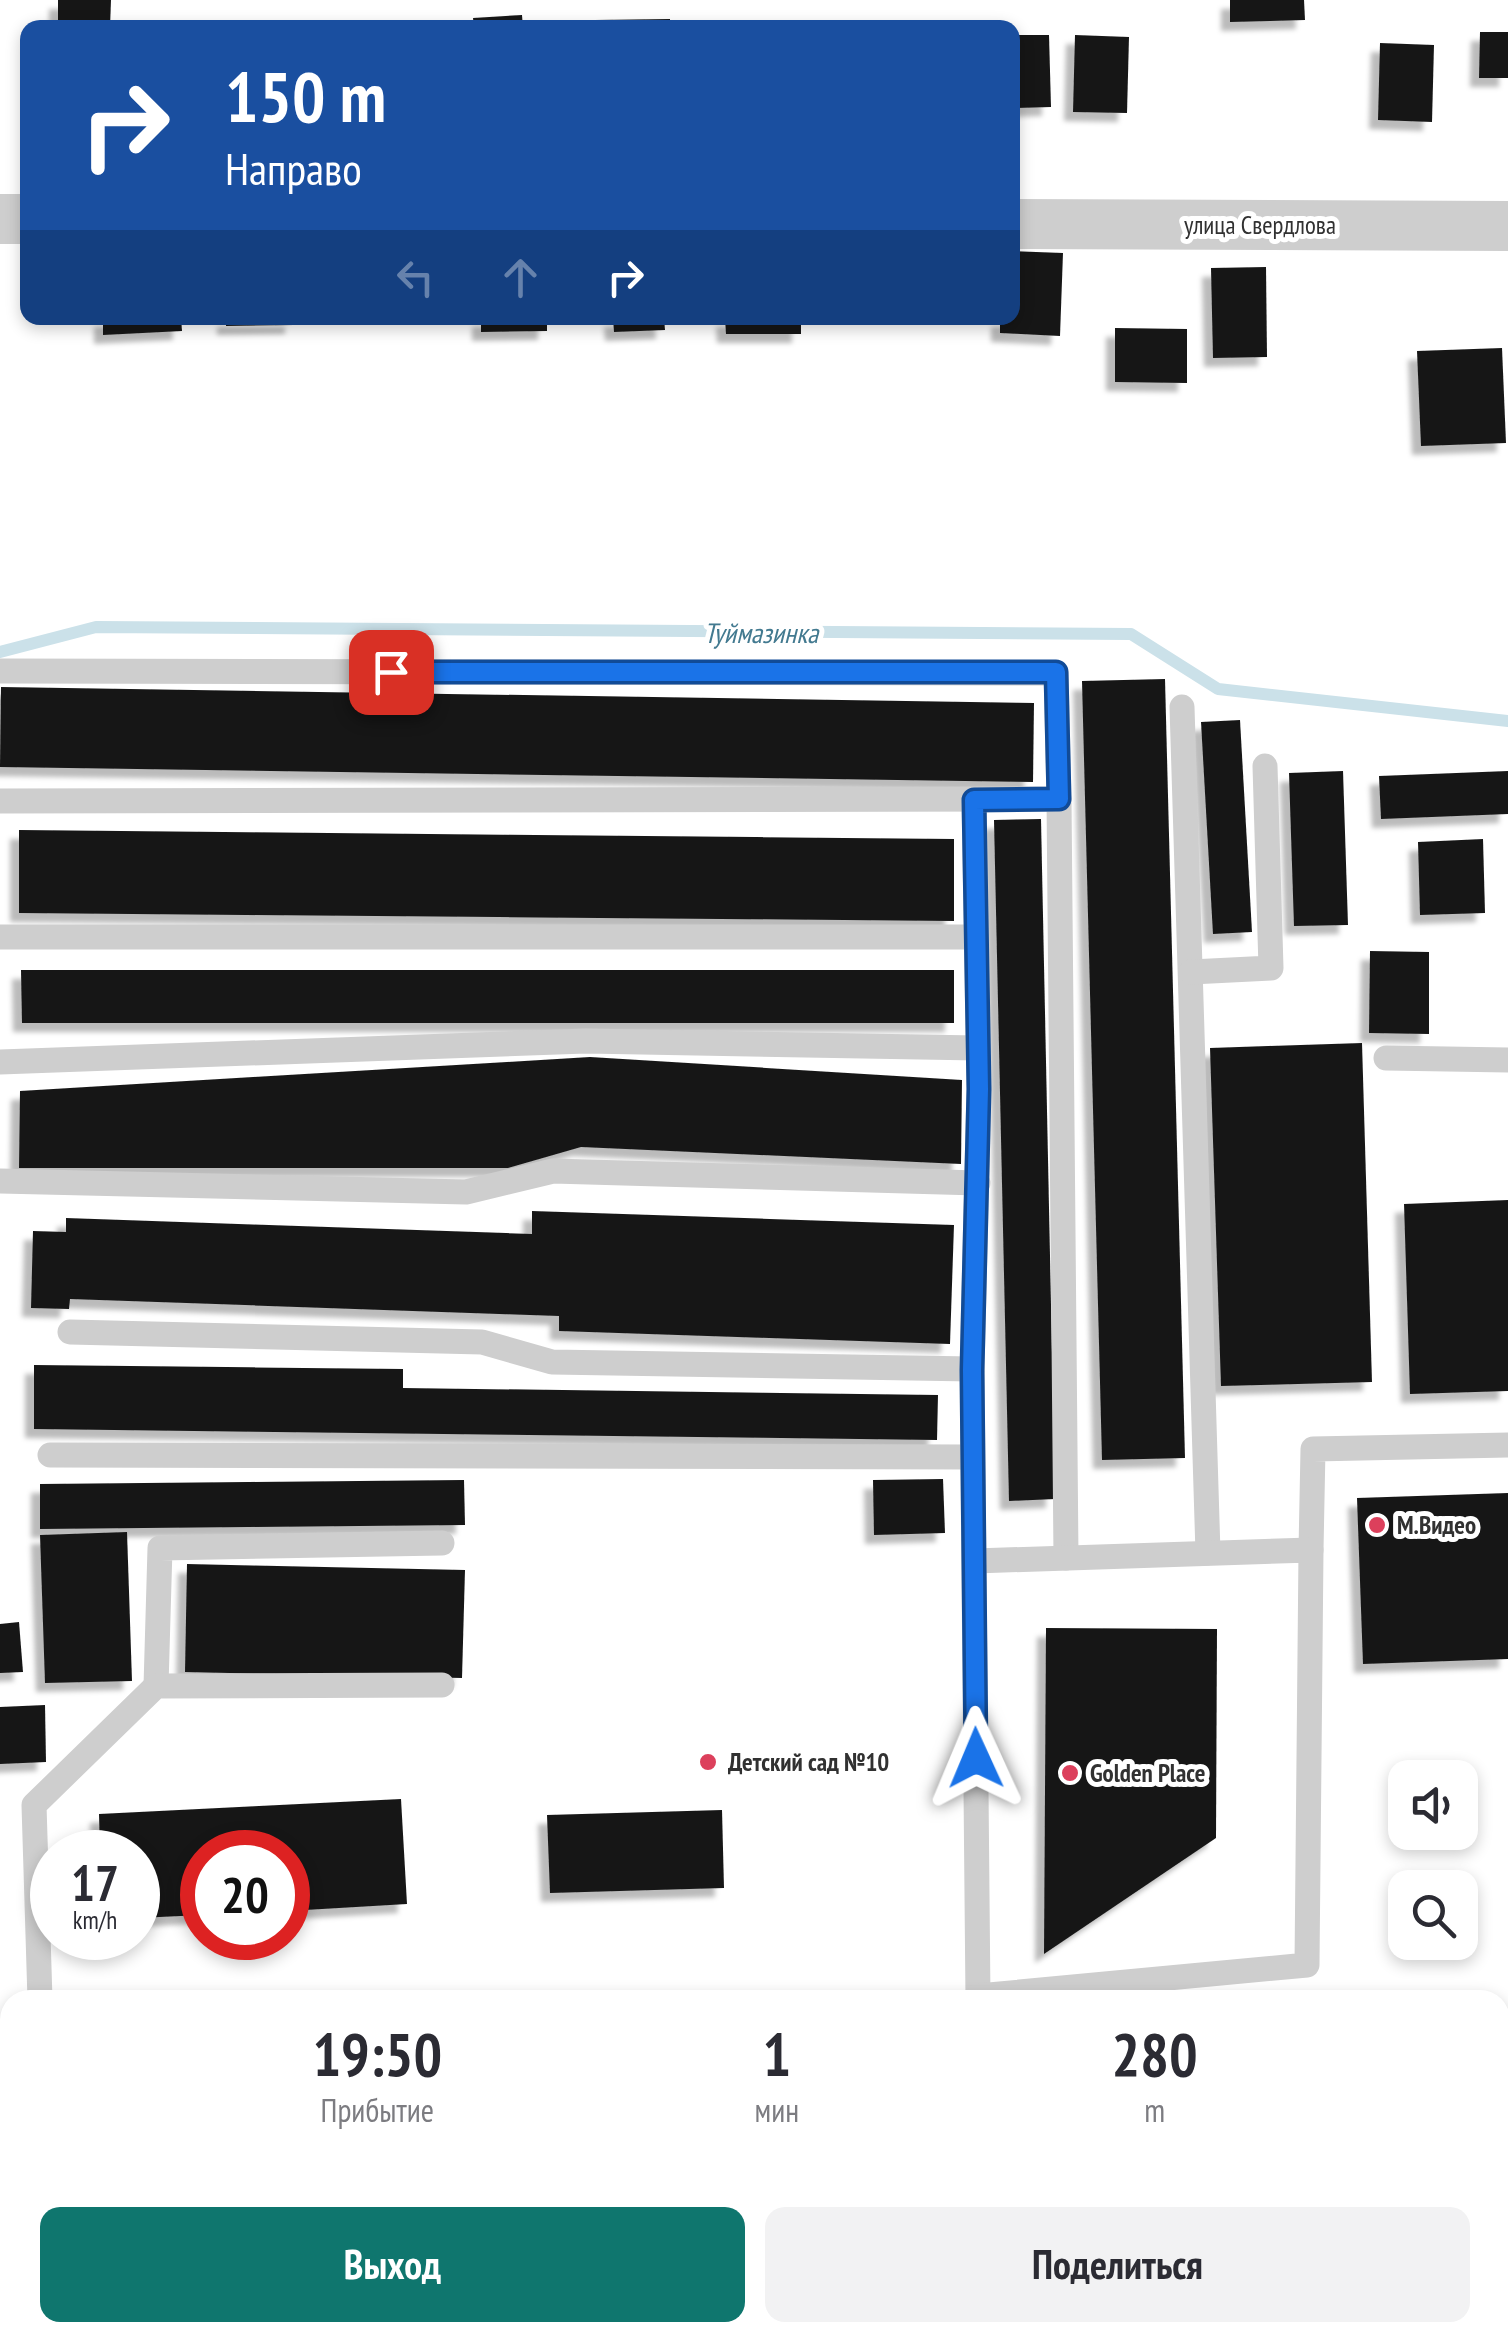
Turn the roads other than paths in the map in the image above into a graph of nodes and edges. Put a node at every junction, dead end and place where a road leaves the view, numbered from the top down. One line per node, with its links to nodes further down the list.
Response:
1 (1020, 224): 2 (street, улица Свердлова)
2 (1508, 226)
3 (0, 671): 6 (lane)
4 (1182, 707): 11 (lane)
5 (1265, 766): 11 (lane)
6 (1059, 799): 8 (lane); 26 (lane)
7 (0, 800): 8 (lane)
8 (974, 800): 10 (lane)
9 (0, 938): 10 (lane)
10 (976, 938): 12 (lane)
11 (1190, 972): 25 (lane)
12 (978, 1048): 15 (lane); 17 (lane)
13 (1386, 1058): 14 (lane)
14 (1508, 1060)
15 (0, 1062)
16 (0, 1181): 17 (lane)
17 (978, 1183): 19 (lane)
18 (70, 1332): 19 (lane)
19 (972, 1370): 22 (lane)
20 (1508, 1445): 24 (lane)
21 (50, 1455): 22 (lane)
22 (972, 1458): 27 (lane)
23 (442, 1543): 29 (lane)
24 (1312, 1550): 25 (lane); 32 (lane)
25 (1208, 1553): 26 (lane)
26 (1066, 1558): 27 (lane)
27 (975, 1561): 31 (lane)
28 (442, 1685): 29 (lane)
29 (156, 1686): 30 (lane)
30 (40, 1990)
31 (978, 1990)
32 (1058, 1990)

